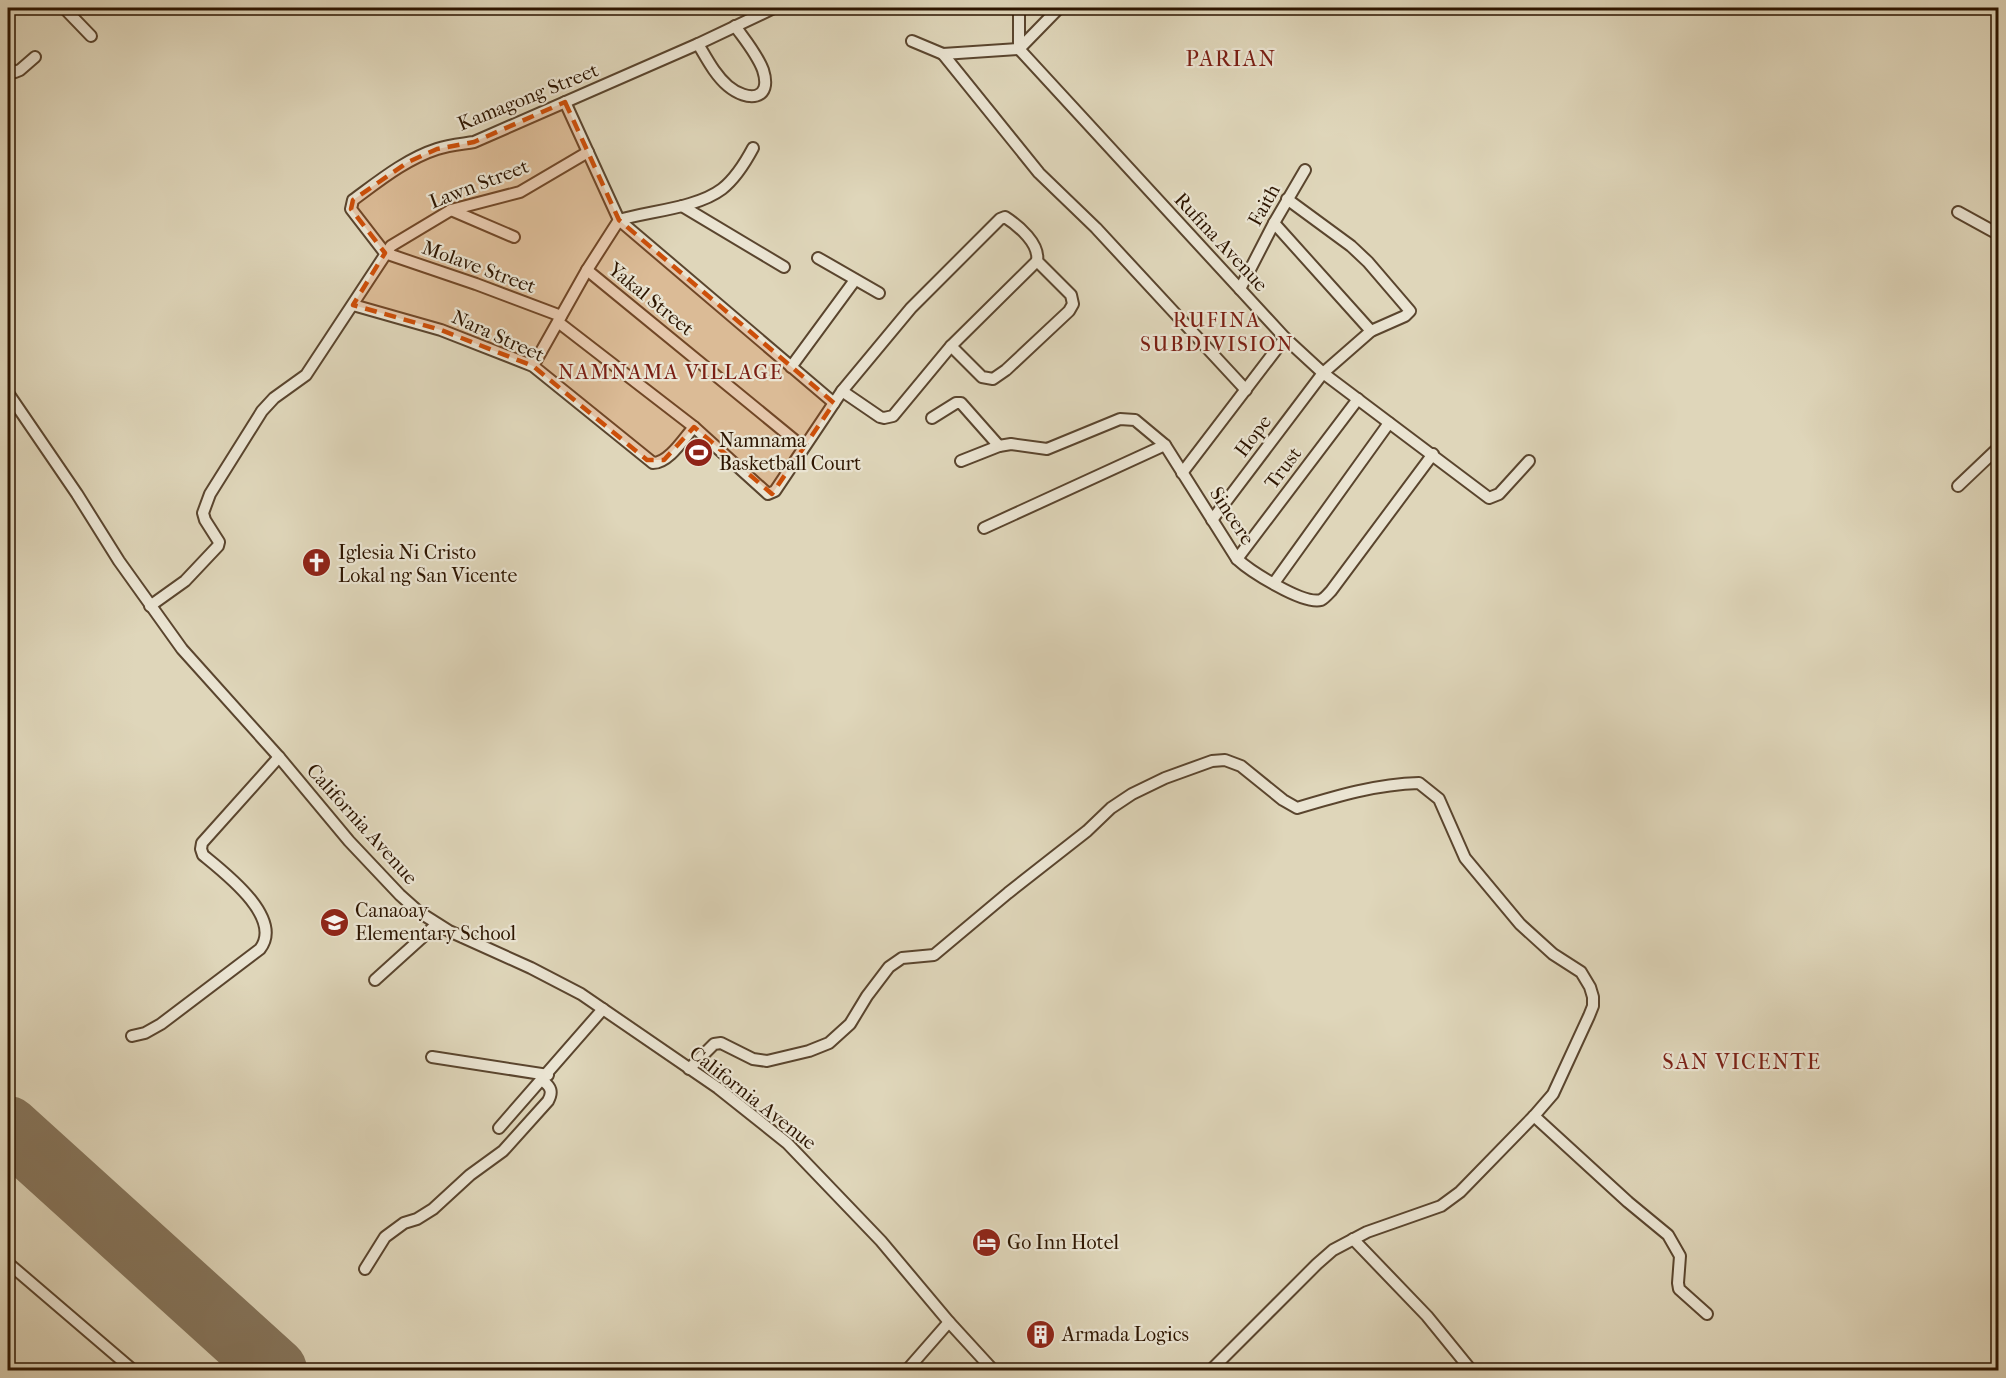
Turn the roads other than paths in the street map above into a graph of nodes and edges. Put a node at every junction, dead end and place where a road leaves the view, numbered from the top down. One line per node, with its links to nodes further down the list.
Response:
1 (64, 8): 6 (street)
2 (774, 8): 5 (street, Kamagong Street)
3 (1019, 8): 9 (street)
4 (1059, 8): 9 (street)
5 (735, 26): 8 (street, Kamagong Street); 8 (street)
6 (91, 36)
7 (912, 41): 10 (street)
8 (698, 44): 13 (street, Kamagong Street)
9 (1019, 50): 10 (street); 31 (street, Rufina Avenue)
10 (944, 54): 41 (street)
11 (35, 57): 12 (street)
12 (8, 68)
13 (565, 102): 15 (street); 25 (street, Kamagong Street)
14 (753, 148): 18 (street)
15 (588, 152): 19 (street, Lawn Street); 21 (street)
16 (1305, 170): 17 (street, Faith)
17 (1287, 199): 22 (street, Faith); 35 (street, Hope)
18 (682, 206): 21 (street); 28 (street)
19 (451, 210): 24 (street); 25 (street, Lawn Street)
20 (1958, 212): 23 (street)
21 (620, 220): 29 (street); 39 (street)
22 (1274, 223): 31 (street, Faith); 35 (street)
23 (1998, 234)
24 (514, 237)
25 (385, 253): 33 (street); 34 (street, Molave Street)
26 (818, 258): 30 (street)
27 (1037, 261): 37 (street); 37 (street); 42 (street)
28 (784, 267)
29 (587, 270): 34 (street); 51 (street, Yakal Street)
30 (855, 280): 32 (street); 39 (street)
31 (1240, 289): 36 (street, Rufina Avenue)
32 (879, 293)
33 (353, 304): 38 (street, Nara Street); 62 (street)
34 (560, 319): 38 (street); 48 (street, Molave Street)
35 (1371, 331): 40 (street, Hope)
36 (1285, 338): 40 (street, Rufina Avenue); 41 (street)
37 (951, 346): 42 (street)
38 (533, 366): 48 (street, Nara Street)
39 (791, 367): 45 (street)
40 (1323, 372): 44 (street, Rufina Avenue); 58 (street, Hope)
41 (1246, 390): 56 (street)
42 (842, 391): 45 (street)
43 (8, 393): 62 (street, California Avenue)
44 (1358, 399): 47 (street, Rufina Avenue); 60 (street, Trust)
45 (834, 403): 51 (street)
46 (932, 418): 50 (street)
47 (1389, 423): 53 (street, Rufina Avenue); 61 (street)
48 (694, 427): 51 (street)
49 (1165, 445): 50 (street, Sincere); 56 (street, Sincere); 59 (street)
50 (999, 446): 54 (street, Sincere)
51 (803, 447)
52 (1998, 448): 57 (street)
53 (1433, 454): 55 (street, Rufina Avenue); 61 (street, Sincere)
54 (961, 461)
55 (1529, 461)
56 (1182, 473): 58 (street, Sincere)
57 (1959, 486)
58 (1212, 520): 60 (street, Sincere)
59 (984, 528)
60 (1237, 559): 61 (street, Sincere)
61 (1274, 583)
62 (150, 606): 63 (street, California Avenue)
63 (279, 757): 64 (street, California Avenue); 67 (street)
64 (437, 924): 65 (street); 66 (street, California Avenue)
65 (375, 980)
66 (603, 1009): 69 (street, California Avenue); 70 (street)
67 (132, 1036)
68 (432, 1057): 70 (street)
69 (689, 1068): 71 (street); 77 (street, California Avenue)
70 (545, 1078): 72 (street); 75 (street)
71 (1534, 1116): 73 (street); 76 (street)
72 (499, 1128)
73 (1353, 1239): 81 (street); 82 (street)
74 (8, 1263): 78 (street)
75 (365, 1269)
76 (1707, 1314)
77 (950, 1322): 79 (street); 80 (street, California Avenue)
78 (133, 1371)
79 (907, 1371)
80 (993, 1371)
81 (1211, 1371)
82 (1471, 1371)

